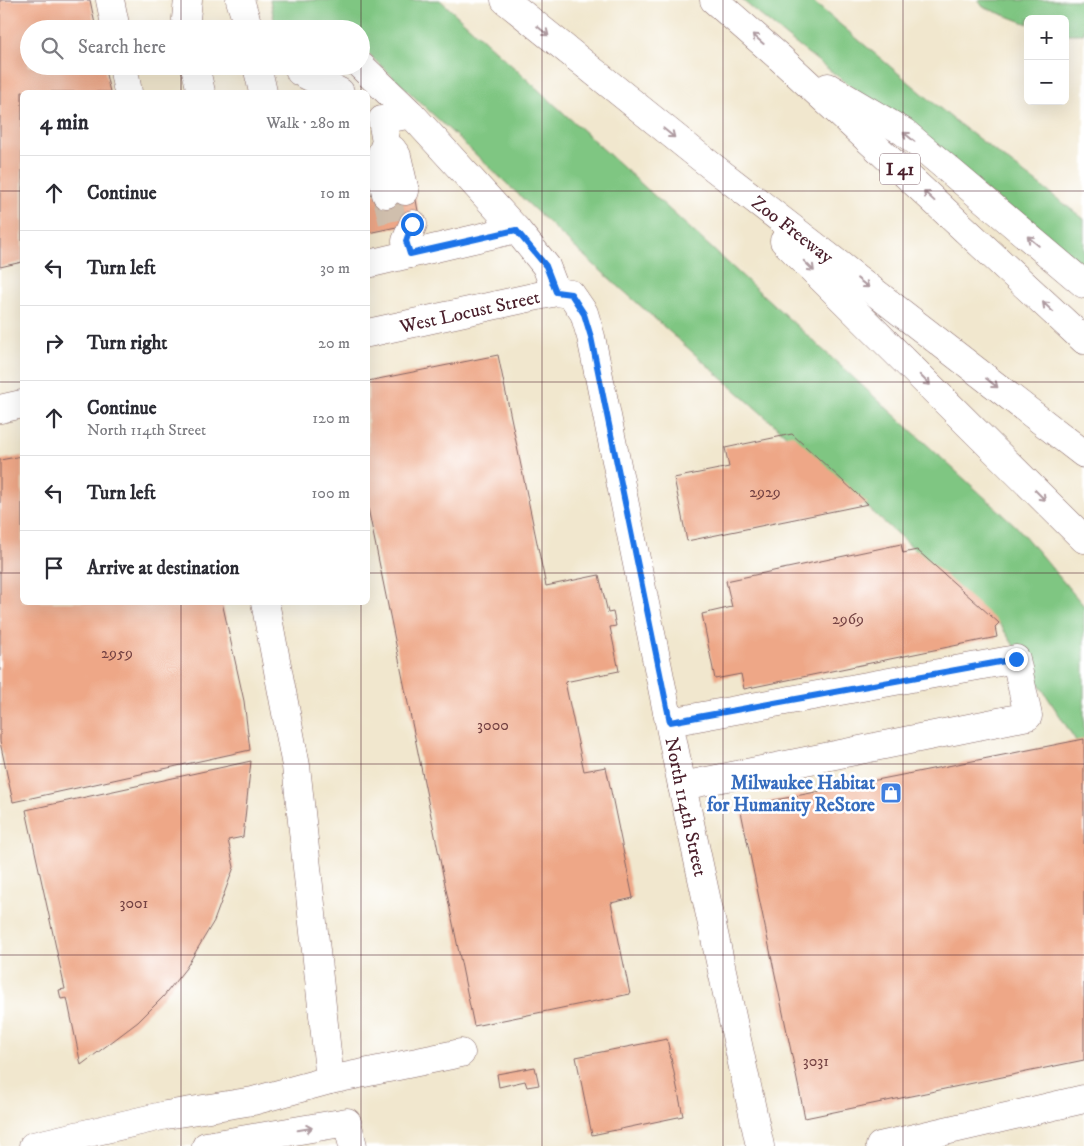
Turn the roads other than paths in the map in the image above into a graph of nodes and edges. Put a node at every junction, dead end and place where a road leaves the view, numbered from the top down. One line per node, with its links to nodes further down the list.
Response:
1 (110, 0): 6 (main road)
2 (188, 0): 7 (main road)
3 (240, 0): 8 (main road)
4 (505, 0): 20 (main road, Zoo Freeway, one-way to 20)
5 (714, 0): 9 (main road, I 41, one-way to 5)
6 (114, 20)
7 (187, 20)
8 (246, 20)
9 (779, 57): 24 (main road, one-way to 9); 27 (main road, I 41, one-way to 9)
10 (125, 75): 15 (main road)
11 (197, 75): 16 (main road)
12 (260, 75): 17 (main road)
13 (301, 77): 18 (main road)
14 (369, 82): 19 (main road, North 114th Street)
15 (128, 90)
16 (201, 90)
17 (263, 90)
18 (335, 90)
19 (410, 114): 21 (main road); 22 (main road, North 114th Street)
20 (700, 158): 30 (main road, Zoo Freeway, one-way to 30); 31 (main road, one-way to 31)
21 (396, 192)
22 (516, 230): 23 (main road); 25 (main road, North 114th Street)
23 (370, 263)
24 (1084, 284)
25 (563, 293): 26 (main road, West Locust Street); 33 (main road, North 114th Street)
26 (370, 333)
27 (1084, 340)
28 (20, 404): 29 (main road)
29 (0, 409)
30 (1084, 454)
31 (1084, 539)
32 (266, 605): 36 (main road)
33 (670, 722): 34 (main road, North 114th Street); 34 (main road)
34 (682, 786): 41 (main road, North 114th Street)
35 (461, 1053): 36 (main road)
36 (330, 1080): 38 (main road)
37 (1084, 1099): 42 (main road)
38 (32, 1146)
39 (206, 1146): 40 (main road, one-way to 40)
40 (352, 1146)
41 (760, 1146)
42 (880, 1146)

